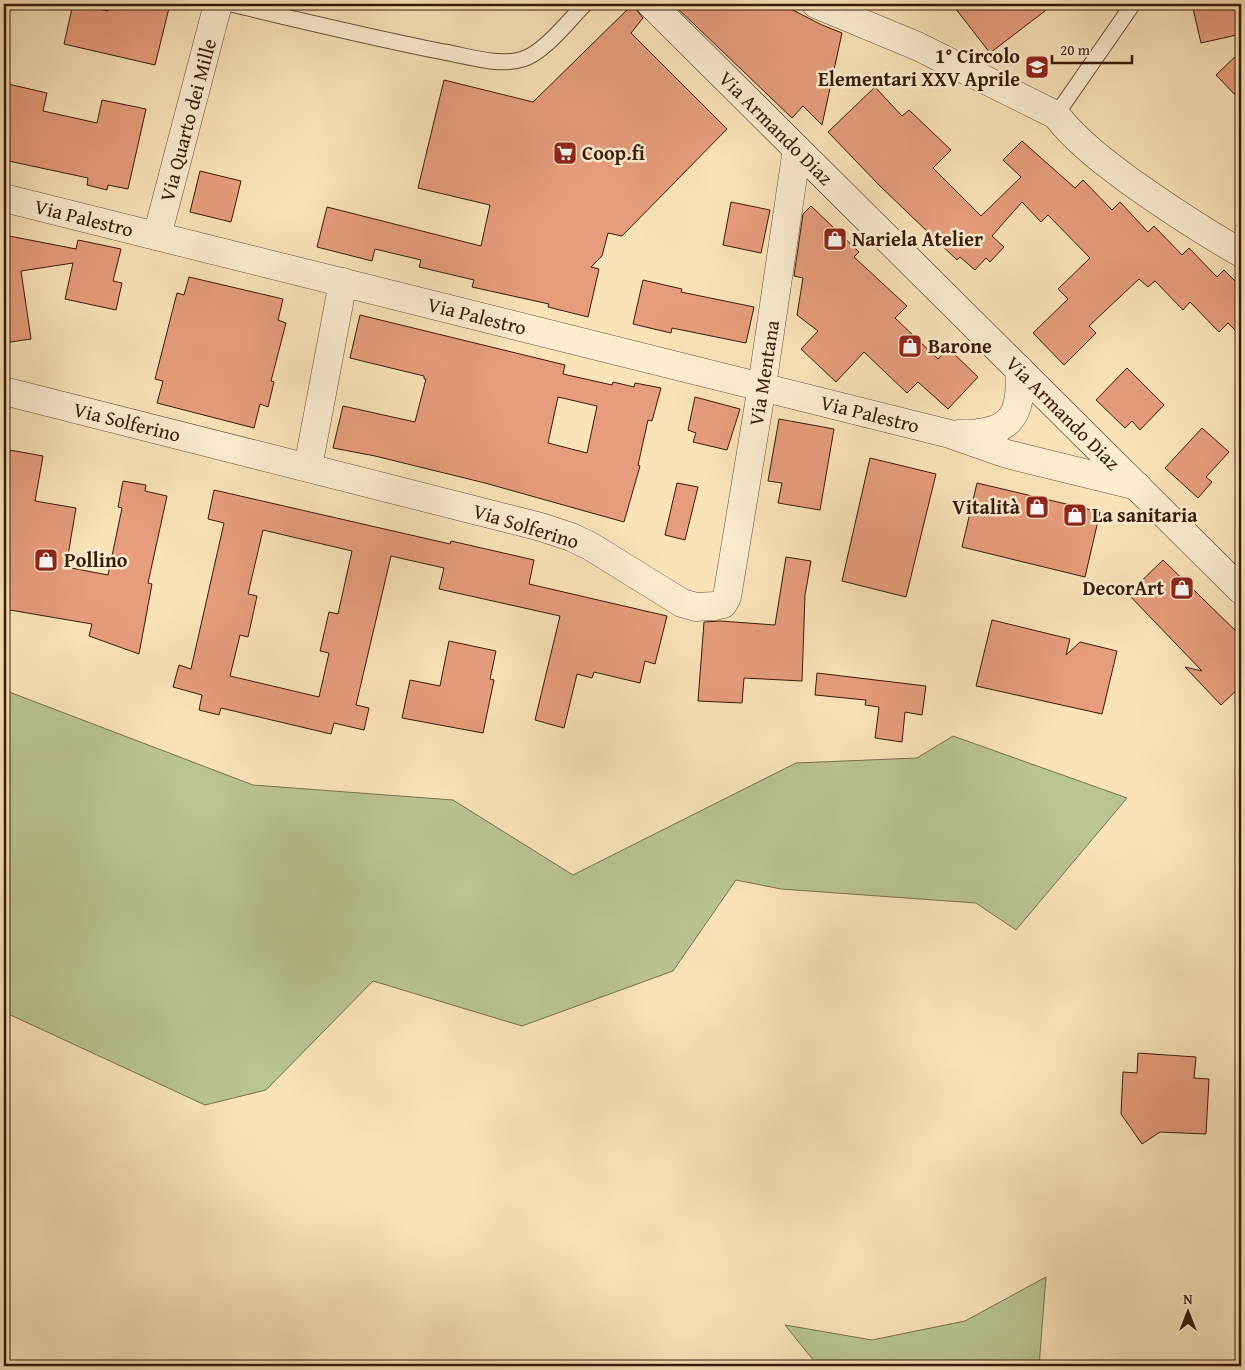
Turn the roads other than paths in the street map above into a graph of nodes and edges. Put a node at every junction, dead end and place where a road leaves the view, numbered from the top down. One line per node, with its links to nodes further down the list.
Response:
1 (218, 4): 10 (street, Via Quarto dei Mille)
2 (231, 4): 3 (lane)
3 (585, 4)
4 (651, 4): 8 (street, Via Armando Diaz)
5 (816, 4): 7 (street)
6 (1133, 4): 7 (lane)
7 (1056, 115): 11 (street)
8 (797, 149): 13 (street, Via Armando Diaz); 14 (street, Via Mentana)
9 (4, 198): 10 (street, Via Palestro)
10 (157, 236): 12 (street, Via Palestro)
11 (1241, 252)
12 (343, 282): 14 (street, Via Palestro); 17 (street)
13 (1019, 369): 16 (street, Via Palestro); 18 (street, Via Armando Diaz)
14 (762, 386): 16 (street, Via Palestro); 20 (street, Via Mentana)
15 (4, 391): 17 (street, Via Solferino)
16 (950, 434): 18 (street, Via Palestro)
17 (308, 468): 20 (street, Via Solferino)
18 (1137, 486): 19 (street, Via Armando Diaz)
19 (1241, 590)
20 (727, 597)

